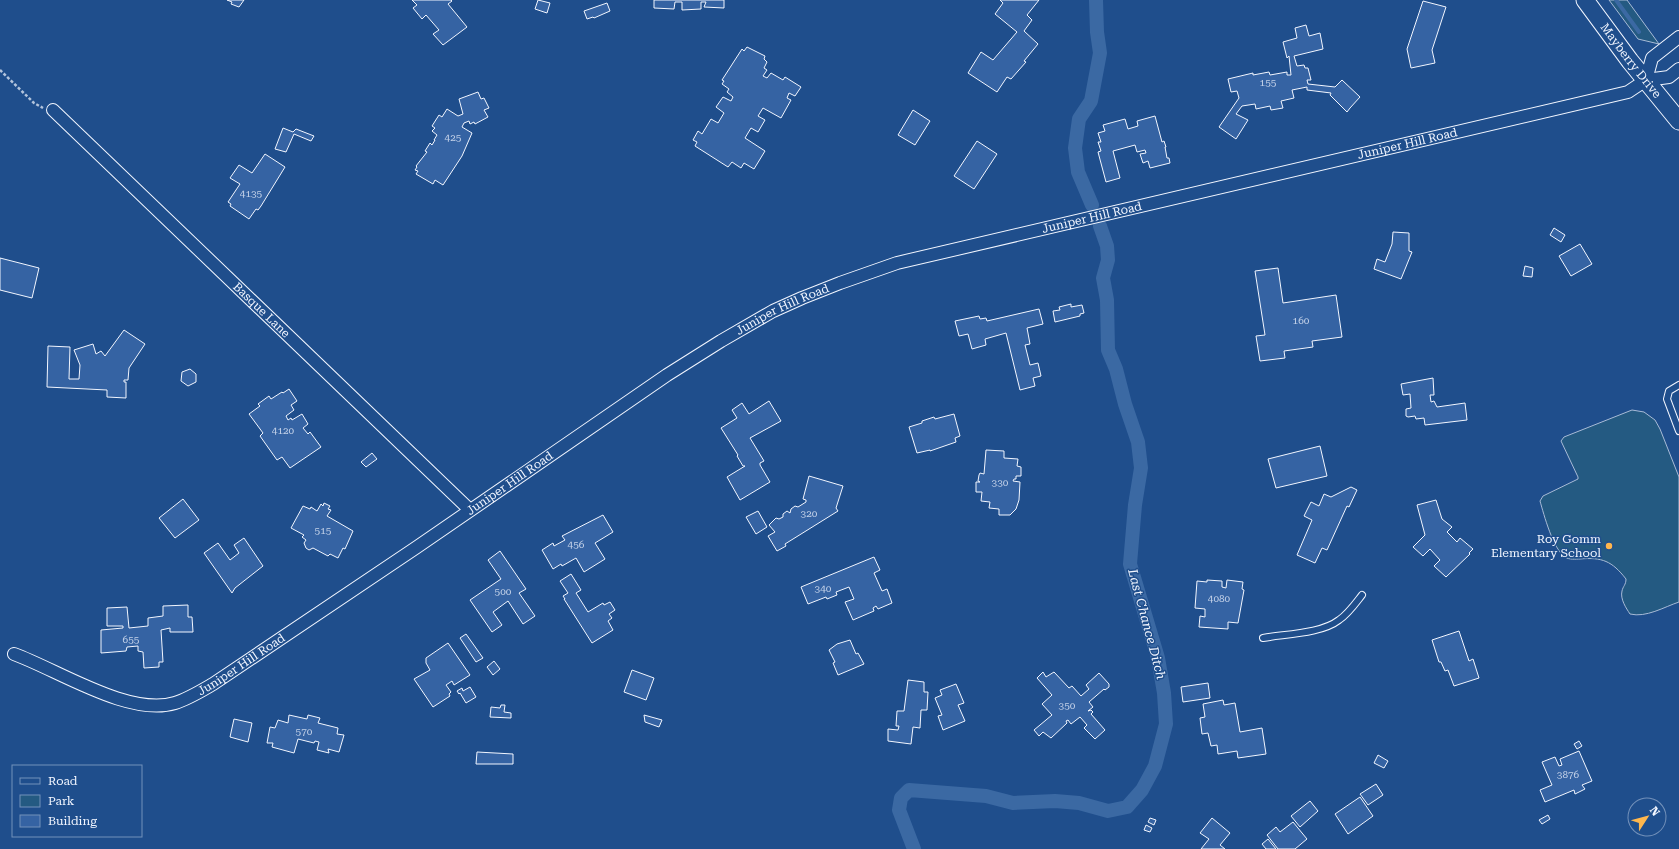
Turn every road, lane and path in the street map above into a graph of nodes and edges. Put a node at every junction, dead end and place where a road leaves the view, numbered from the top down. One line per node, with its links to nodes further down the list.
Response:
1 (1585, 0): 5 (main road, Mayberry Drive)
2 (1679, 37): 5 (street)
3 (1679, 69): 5 (street)
4 (0, 70): 6 (path)
5 (1646, 80): 7 (main road, Mayberry Drive); 10 (street, Juniper Hill Road)
6 (53, 110): 10 (street, Basque Lane)
7 (1679, 121)
8 (1679, 385): 9 (lane)
9 (1679, 431)
10 (470, 510): 13 (street, Juniper Hill Road)
11 (1362, 595): 12 (lane)
12 (1263, 638)
13 (14, 654)

